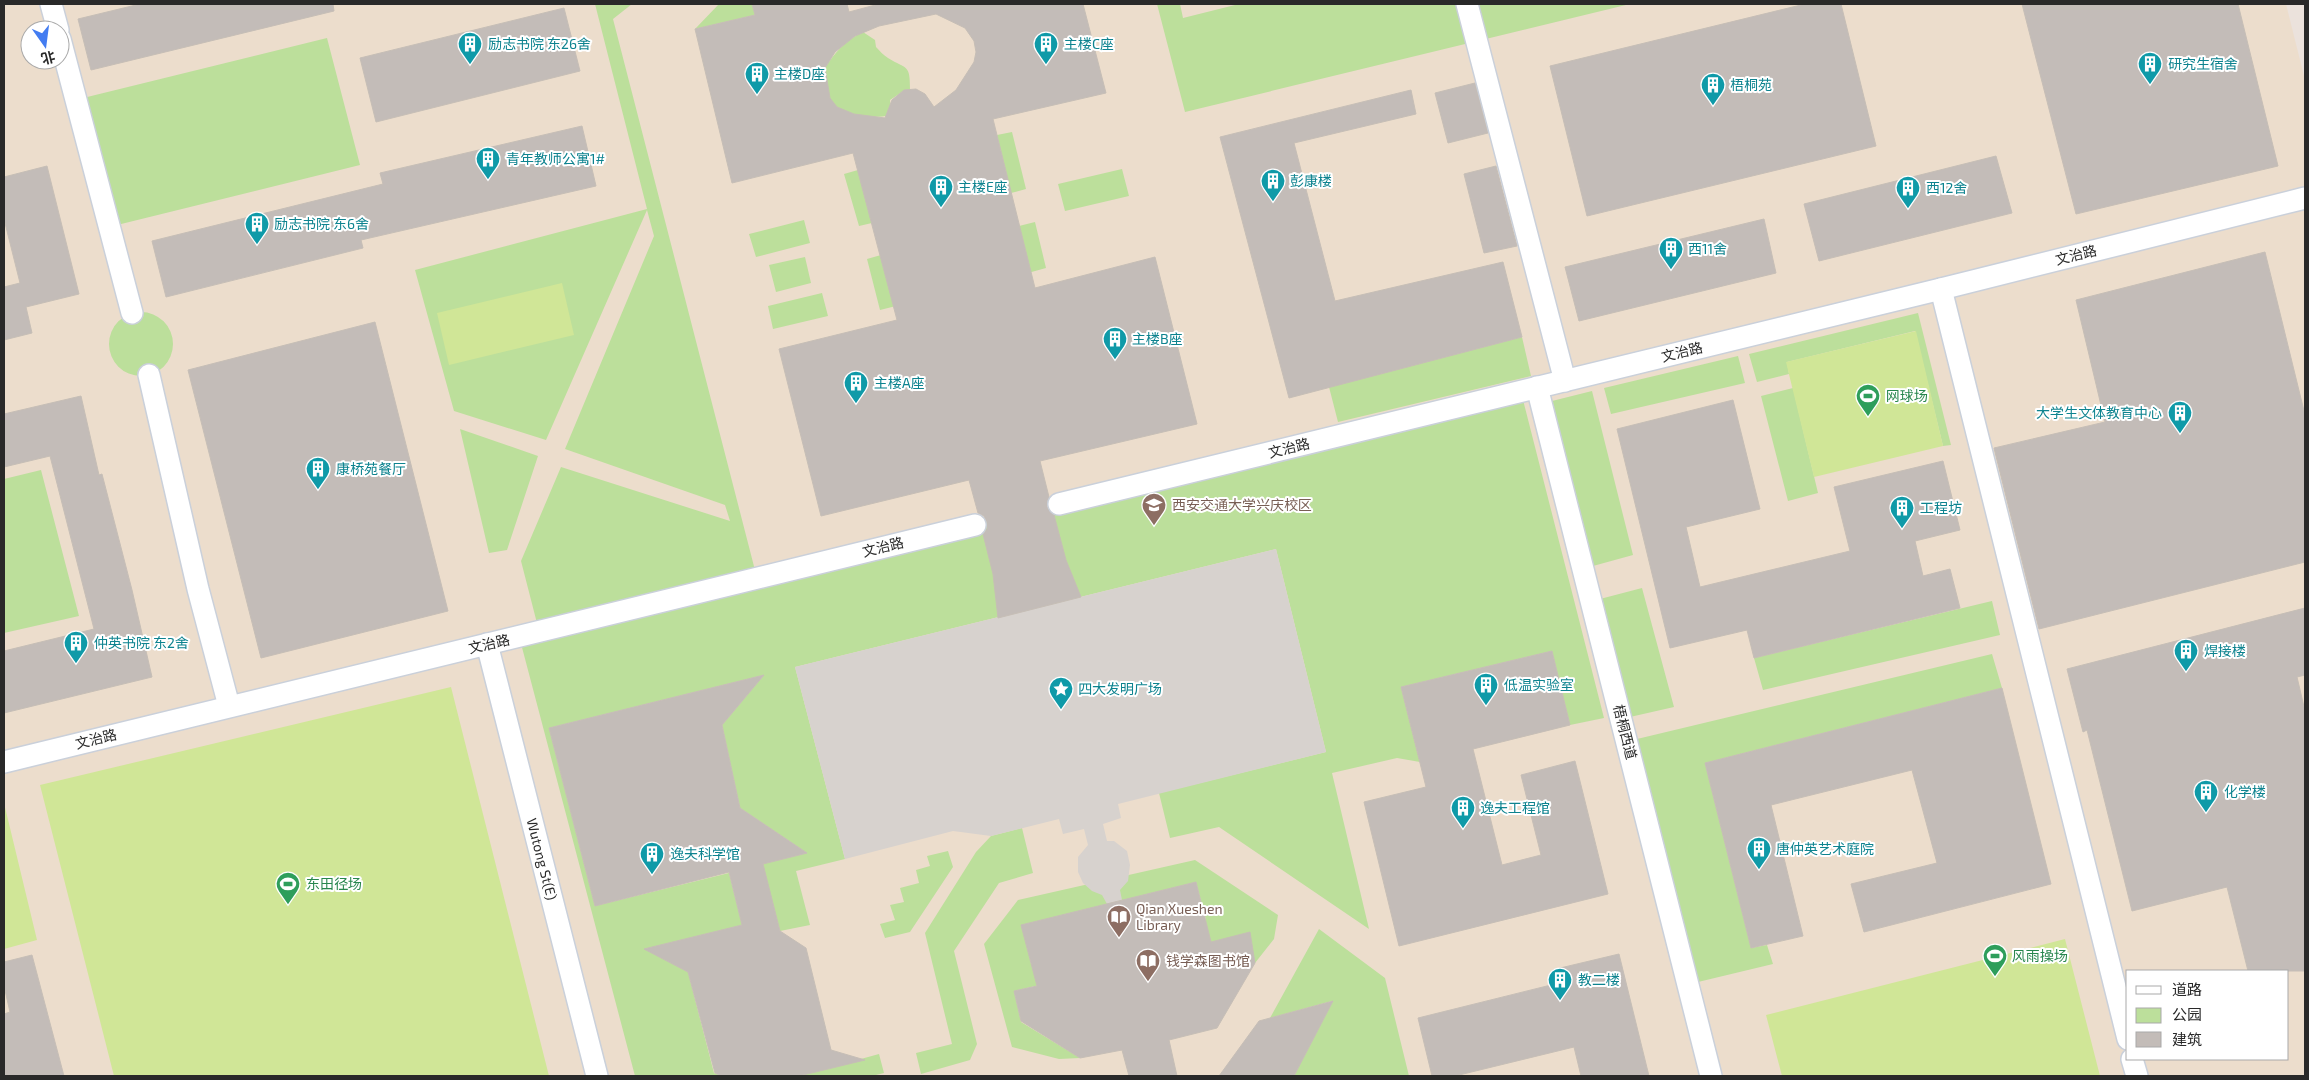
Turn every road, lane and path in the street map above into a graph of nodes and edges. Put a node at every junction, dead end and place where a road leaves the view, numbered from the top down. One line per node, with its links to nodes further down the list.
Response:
1 (51, 4): 3 (street)
2 (1467, 4): 9 (street)
3 (55, 20)
4 (68, 70): 7 (street)
5 (2305, 198): 6 (street, 文治路)
6 (1942, 289): 9 (street, 文治路); 16 (street)
7 (132, 313)
8 (149, 375): 14 (street)
9 (1565, 381): 10 (street, 文治路)
10 (1537, 388): 11 (street, 文治路); 19 (street, 梧桐西道)
11 (1059, 504)
12 (975, 525): 13 (street, 文治路)
13 (487, 644): 14 (street, 文治路); 18 (street, Wutong St(E))
14 (229, 706): 15 (street, 文治路)
15 (4, 762)
16 (2126, 1031)
17 (2132, 1060): 20 (street)
18 (598, 1076)
19 (1711, 1076)
20 (2137, 1076)

